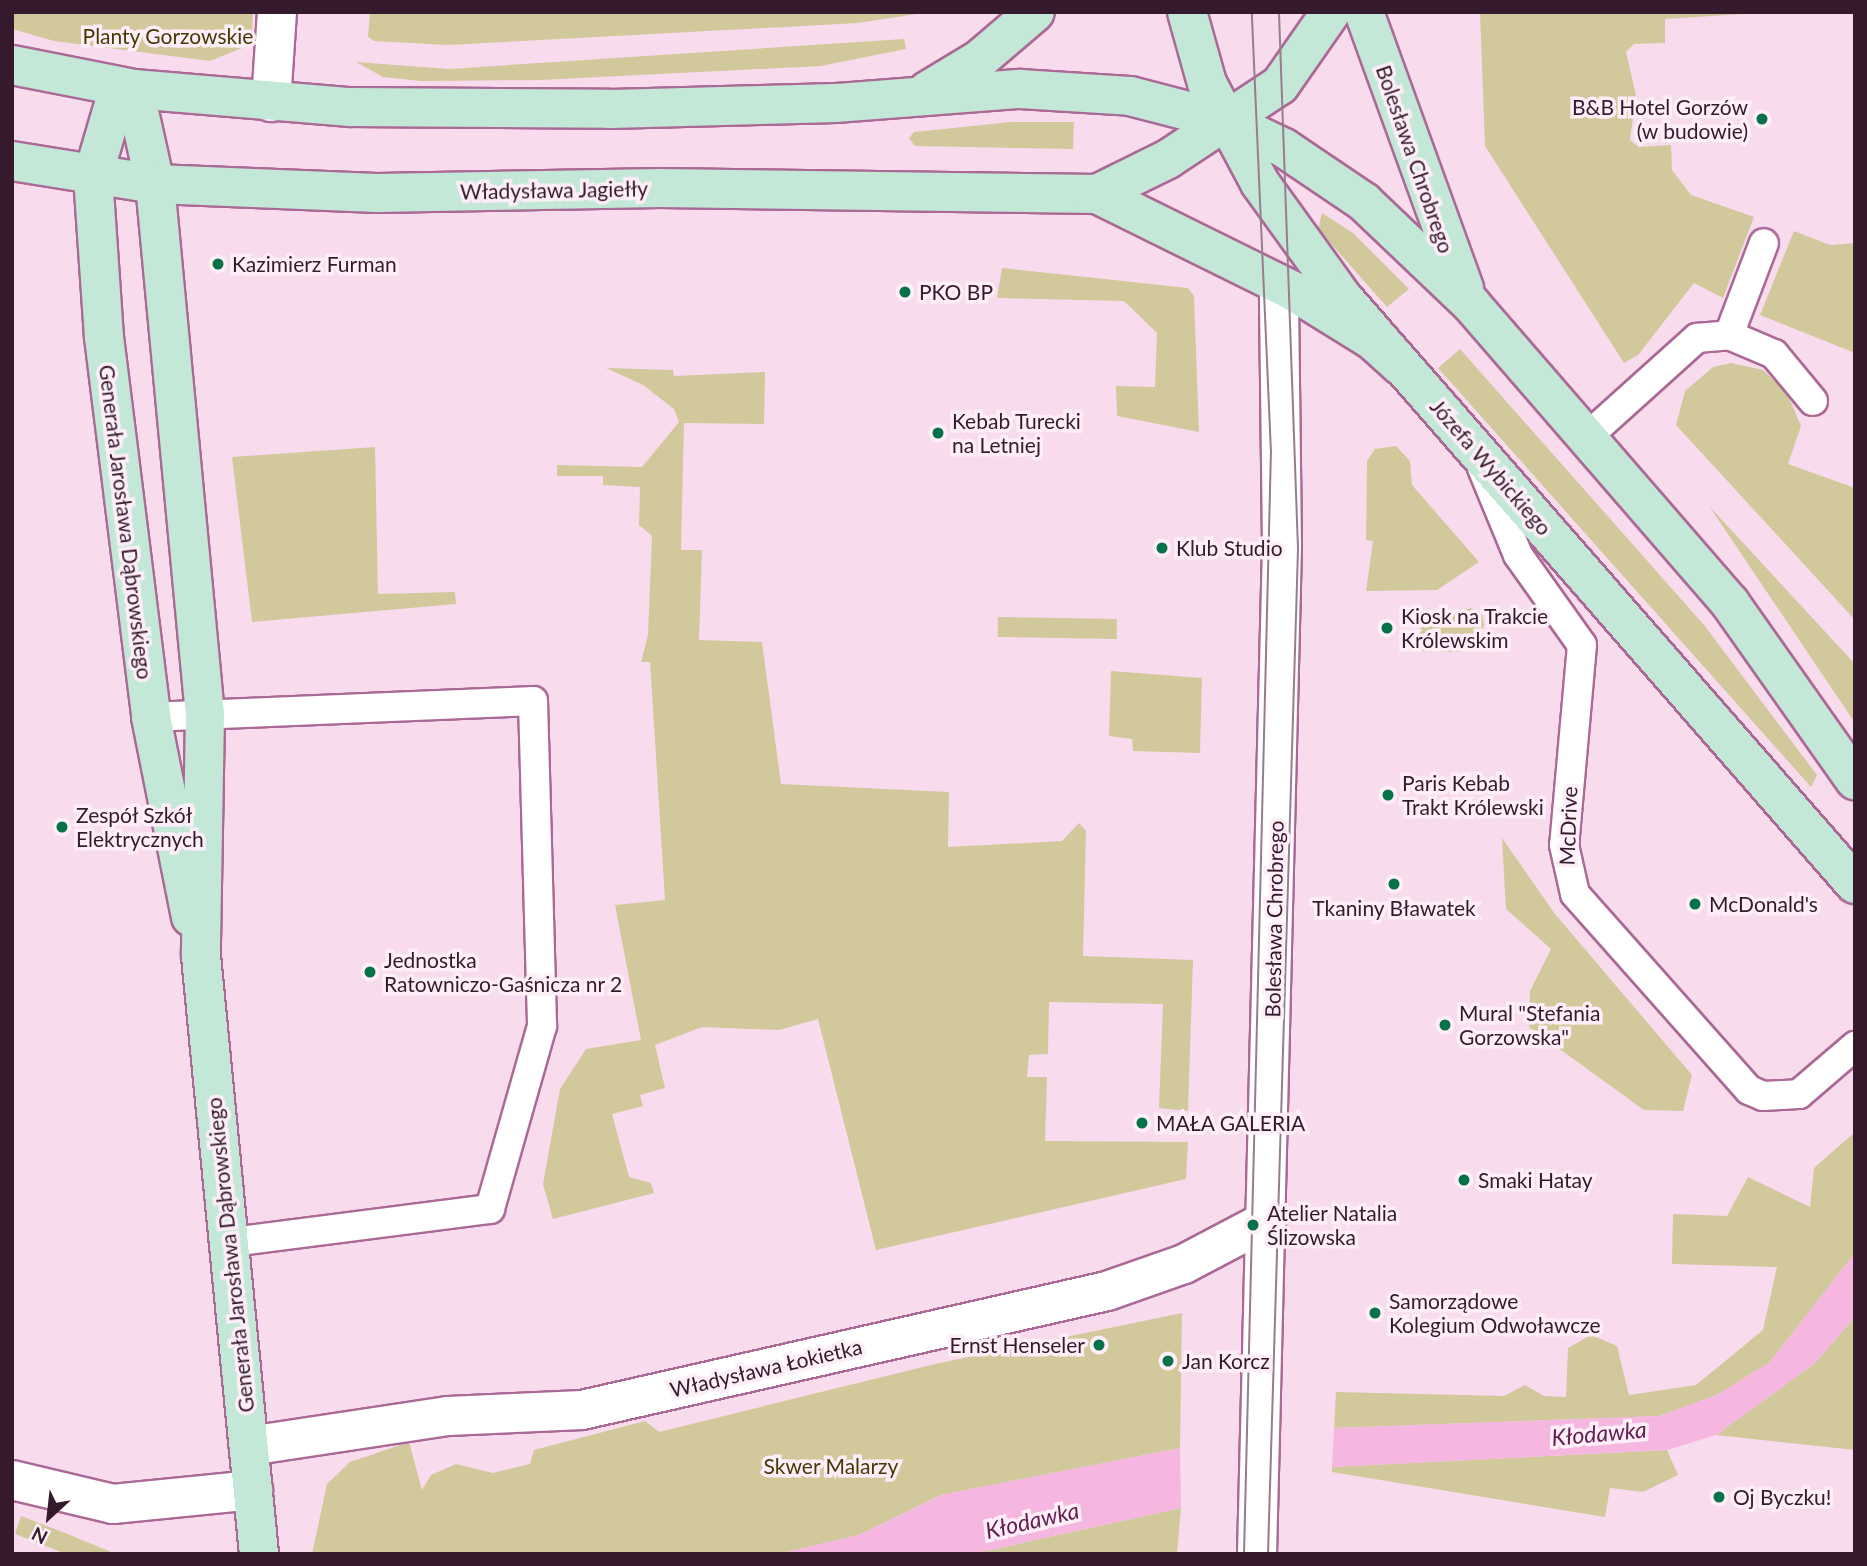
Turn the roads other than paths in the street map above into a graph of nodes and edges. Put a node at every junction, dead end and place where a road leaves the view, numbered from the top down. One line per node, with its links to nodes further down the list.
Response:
1 (277, 12): 9 (street)
2 (1035, 12): 8 (main road)
3 (1187, 12): 10 (main road, Józefa Wybickiego)
4 (1331, 12): 10 (main road)
5 (1364, 12): 17 (main road, Bolesława Chrobrego)
6 (12, 65): 7 (main road)
7 (126, 88): 9 (main road); 12 (main road, Generała Jarosława Dąbrowskiego); 13 (main road, Generała Jarosława Dąbrowskiego)
8 (922, 93): 9 (main road); 10 (main road)
9 (271, 102)
10 (1227, 121): 14 (main road); 17 (main road); 19 (main road, Józefa Wybickiego)
11 (12, 161): 12 (main road, Władysława Jagiełły)
12 (93, 176): 13 (main road, Władysława Jagiełły); 24 (main road, Generała Jarosława Dąbrowskiego)
13 (155, 184): 14 (main road, Władysława Jagiełły); 23 (main road, Generała Jarosława Dąbrowskiego)
14 (1097, 194): 16 (main road)
15 (1764, 243): 18 (lane)
16 (1279, 284): 19 (main road); 29 (street, Bolesława Chrobrego)
17 (1471, 304): 21 (main road)
18 (1729, 335): 20 (lane); 21 (lane)
19 (1401, 366): 22 (main road, Józefa Wybickiego)
20 (1812, 401)
21 (1588, 436): 25 (main road)
22 (1471, 443): 26 (main road, Józefa Wybickiego); 28 (lane, McDrive)
23 (205, 715): 24 (lane); 27 (main road, Generała Jarosława Dąbrowskiego); 30 (lane)
24 (150, 717): 27 (main road, Generała Jarosława Dąbrowskiego)
25 (1855, 780)
26 (1855, 884)
27 (201, 956): 30 (main road, Generała Jarosława Dąbrowskiego)
28 (1855, 1046)
29 (1266, 1221): 31 (street, Władysława Łokietka); 35 (street, Bolesława Chrobrego)
30 (231, 1242): 31 (main road, Generała Jarosława Dąbrowskiego)
31 (249, 1446): 33 (main road, Generała Jarosława Dąbrowskiego)
32 (12, 1480): 33 (street)
33 (253, 1490): 34 (main road, Generała Jarosława Dąbrowskiego)
34 (259, 1554)
35 (1257, 1554)

